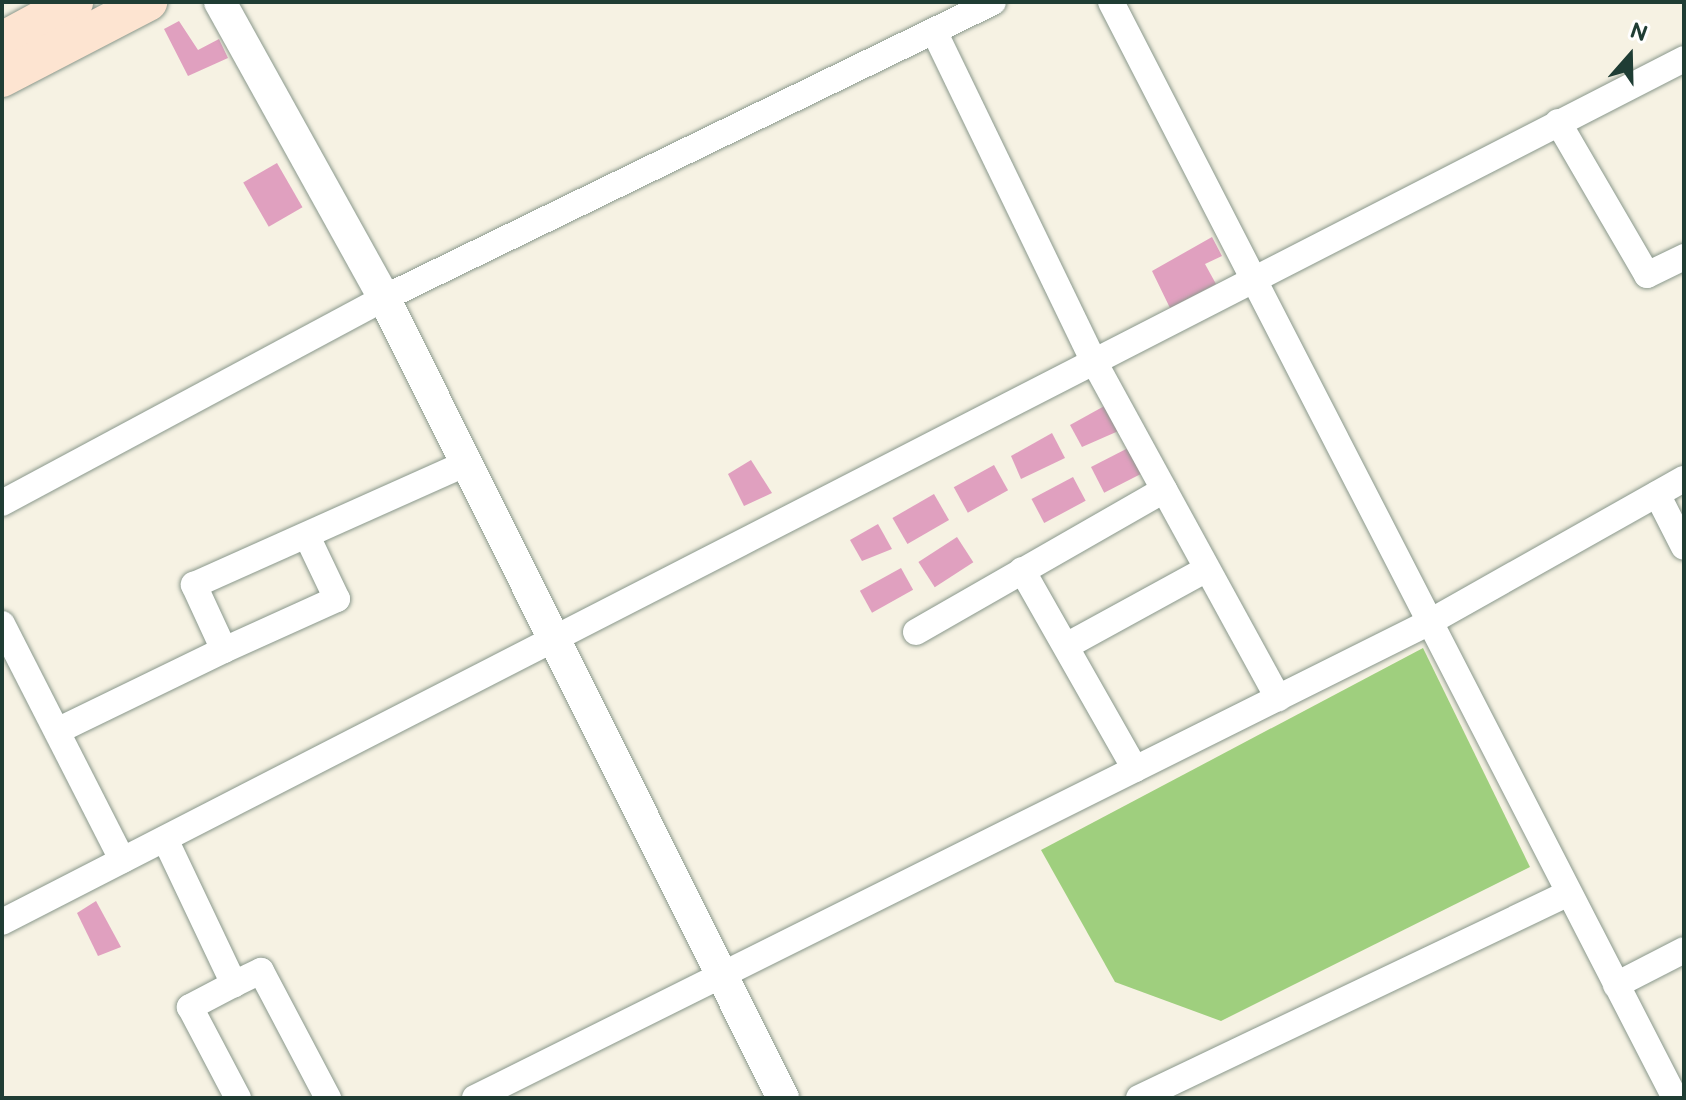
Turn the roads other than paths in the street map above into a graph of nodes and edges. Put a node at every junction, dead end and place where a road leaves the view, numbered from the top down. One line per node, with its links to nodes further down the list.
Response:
1 (74, 2): 7 (main road)
2 (148, 2): 9 (main road)
3 (220, 2): 13 (street)
4 (993, 2): 6 (street)
5 (1111, 2): 12 (street)
6 (934, 31): 13 (street); 14 (street)
7 (2, 41)
8 (1684, 59): 10 (street)
9 (2, 78)
10 (1558, 122): 11 (street); 12 (street)
11 (1684, 257)
12 (1249, 277): 14 (street); 24 (street)
13 (384, 298): 15 (street); 19 (street)
14 (1092, 358): 17 (street); 27 (street)
15 (464, 464): 20 (street); 27 (street)
16 (1684, 479): 18 (street)
17 (1164, 490): 22 (street); 23 (street)
18 (1657, 494): 21 (street); 24 (street)
19 (2, 503)
20 (307, 536): 29 (street); 29 (street)
21 (1684, 547)
22 (1207, 569): 28 (street); 31 (street)
23 (1022, 570): 26 (street); 28 (street)
24 (1428, 623): 31 (street); 36 (street)
25 (2, 624): 30 (street)
26 (916, 632)
27 (552, 636): 34 (street); 39 (street)
28 (1068, 645): 33 (street)
29 (224, 650): 32 (street)
30 (10, 661): 32 (street)
31 (1278, 698): 33 (street)
32 (57, 731): 35 (street)
33 (1135, 769): 39 (street)
34 (165, 839): 35 (street); 40 (street)
35 (122, 860): 37 (street)
36 (1568, 893): 41 (street); 46 (street)
37 (2, 922)
38 (1684, 950): 41 (street)
39 (724, 980): 44 (street); 45 (street)
40 (234, 984): 42 (street); 43 (street)
41 (1616, 985): 47 (street)
42 (238, 1098)
43 (328, 1098)
44 (475, 1098)
45 (783, 1098)
46 (1139, 1098)
47 (1675, 1098)

